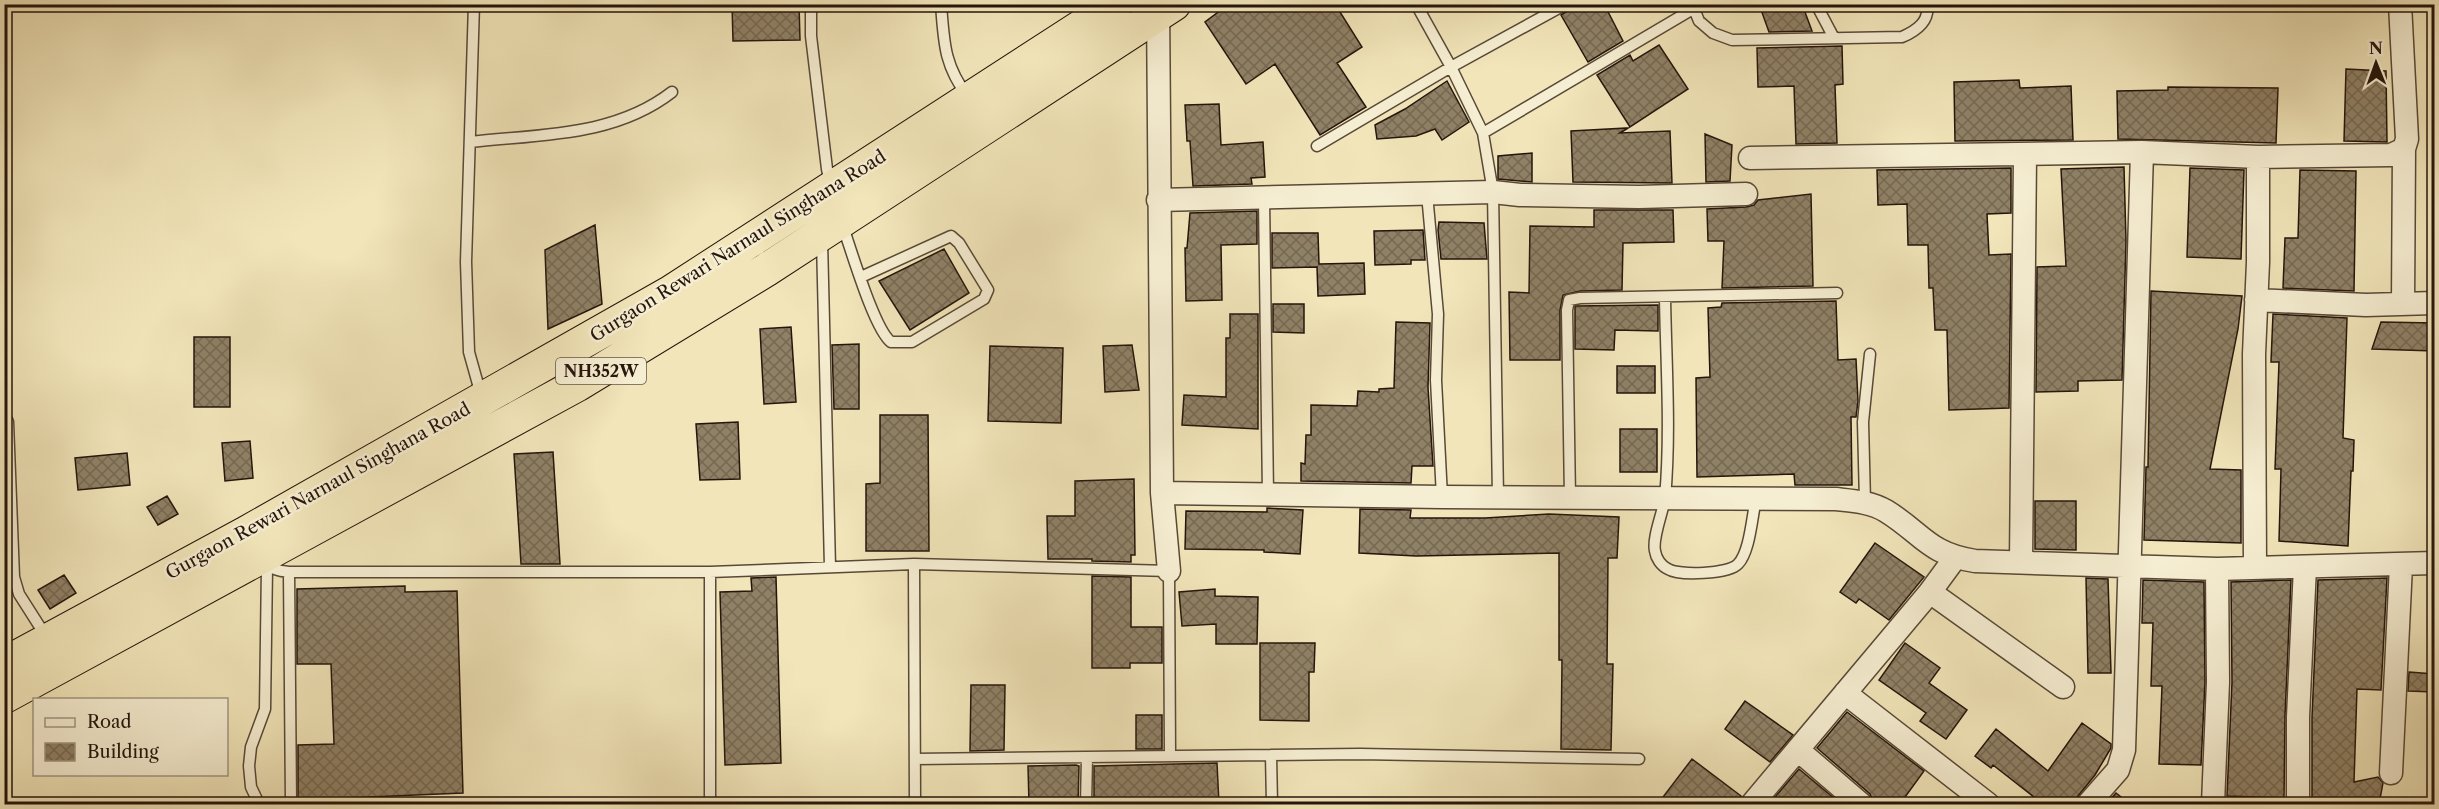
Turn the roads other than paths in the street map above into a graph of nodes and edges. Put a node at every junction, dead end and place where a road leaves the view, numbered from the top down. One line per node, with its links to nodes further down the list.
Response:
1 (474, 4): 17 (lane)
2 (811, 4): 29 (lane)
3 (941, 4): 15 (lane)
4 (1116, 4): 15 (highway, Gurgaon Rewari Narnaul Singhana Road / NH352W)
5 (1416, 4): 13 (lane)
6 (1566, 4): 13 (lane)
7 (1816, 4): 12 (lane)
8 (1927, 4): 12 (lane)
9 (2400, 4): 19 (street)
10 (1164, 7): 15 (highway, NH352W); 28 (street)
11 (1693, 7): 12 (lane); 16 (lane)
12 (1834, 38)
13 (1451, 67): 16 (lane); 18 (lane)
14 (672, 92): 17 (lane)
15 (981, 111): 29 (highway, Gurgaon Rewari Narnaul Singhana Road / NH352W)
16 (1483, 133): 24 (lane)
17 (470, 142): 37 (lane)
18 (1317, 147)
19 (2404, 149): 22 (street); 35 (street)
20 (2142, 152): 21 (street); 22 (street); 54 (street)
21 (2025, 155): 23 (street); 49 (street)
22 (2258, 157): 33 (street)
23 (1750, 158)
24 (1493, 192): 25 (street); 26 (street); 42 (lane)
25 (1426, 194): 27 (street); 41 (lane)
26 (1746, 194)
27 (1264, 198): 28 (street); 40 (lane)
28 (1158, 200): 39 (street)
29 (836, 211): 30 (lane); 37 (highway, Gurgaon Rewari Narnaul Singhana Road / NH352W); 37 (highway, NH352W); 53 (lane)
30 (861, 277): 30 (lane)
31 (1837, 292): 32 (lane)
32 (1665, 297): 43 (lane); 44 (lane)
33 (2256, 300): 35 (street); 57 (street)
34 (2434, 303): 35 (street)
35 (2403, 304)
36 (1870, 354): 46 (lane)
37 (492, 413): 47 (highway, Gurgaon Rewari Narnaul Singhana Road / NH352W)
38 (4, 414): 62 (lane)
39 (1162, 493): 40 (street); 58 (street)
40 (1268, 495): 41 (street)
41 (1442, 497): 42 (street)
42 (1498, 498): 43 (street)
43 (1570, 498): 44 (street)
44 (1665, 498): 45 (street); 45 (lane)
45 (1756, 499): 46 (street)
46 (1865, 502): 48 (street)
47 (256, 549): 59 (lane); 62 (highway, Gurgaon Rewari Narnaul Singhana Road / NH352W); 63 (highway, NH352W); 73 (lane)
48 (1955, 558): 49 (street); 61 (street)
49 (2020, 562): 54 (street)
50 (2434, 563): 52 (street)
51 (914, 564): 53 (lane); 58 (lane); 70 (lane)
52 (2400, 565): 55 (street); 72 (street)
53 (830, 567): 60 (lane)
54 (2130, 567): 56 (street); 82 (street)
55 (2305, 567): 57 (street); 84 (street)
56 (2217, 568): 57 (street); 83 (street)
57 (2255, 568)
58 (1168, 571): 68 (lane)
59 (289, 572): 60 (lane); 74 (lane)
60 (710, 572): 75 (lane)
61 (1930, 592): 64 (street); 65 (street)
62 (48, 640): 63 (highway, Gurgaon Rewari Narnaul Singhana Road / NH352W)
63 (13, 676)
64 (2062, 687)
65 (1845, 693): 66 (street); 81 (street)
66 (1798, 750): 79 (street); 80 (street)
67 (1271, 755): 68 (lane); 71 (lane); 78 (lane)
68 (1170, 756): 69 (lane)
69 (1086, 757): 70 (lane); 77 (lane)
70 (915, 759): 76 (lane)
71 (1639, 759)
72 (2391, 773)
73 (259, 804)
74 (291, 804)
75 (710, 804)
76 (915, 804)
77 (1086, 804)
78 (1272, 804)
79 (1752, 804)
80 (1861, 804)
81 (1989, 804)
82 (2088, 804)
83 (2213, 804)
84 (2298, 804)

